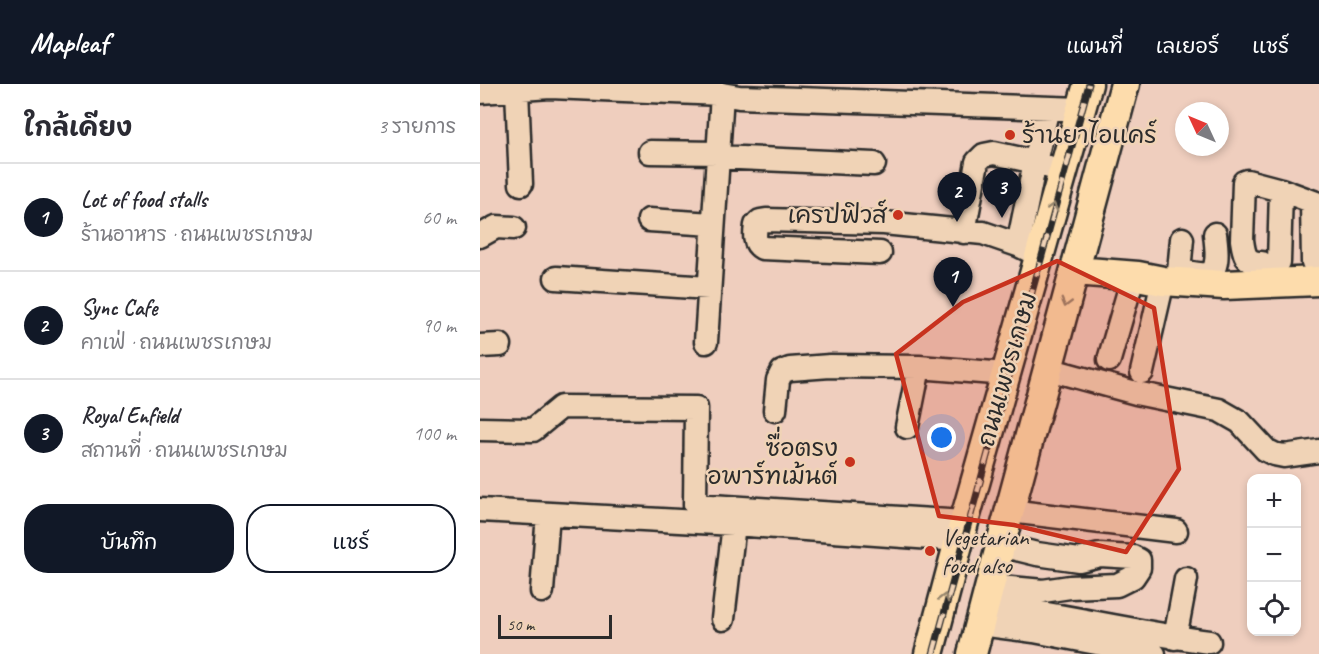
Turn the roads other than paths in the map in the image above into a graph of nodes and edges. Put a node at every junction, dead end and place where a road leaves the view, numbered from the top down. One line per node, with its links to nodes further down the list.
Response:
1 (1125, 84): 27 (main road, ถนนเพชรเกษม)
2 (526, 87): 3 (street); 4 (street); 13 (street)
3 (645, 87): 5 (street)
4 (480, 92)
5 (734, 92): 7 (street); 9 (street)
6 (1084, 96): 7 (street); 12 (main road, ถนนเพชรเกษม)
7 (1048, 108): 10 (street)
8 (650, 152): 9 (street)
9 (718, 155): 11 (street); 18 (street)
10 (1035, 162): 12 (street); 20 (street); 24 (street)
11 (874, 164)
12 (1063, 172): 24 (main road, ถนนเพชรเกษม, one-way to 12)
13 (521, 184)
14 (1281, 190): 15 (street); 26 (street); 26 (street)
15 (1316, 203): 25 (street)
16 (649, 219): 18 (street)
17 (884, 223): 17 (street); 20 (street)
18 (713, 224): 31 (street)
19 (514, 228): 22 (street)
20 (964, 232): 24 (street)
21 (1215, 234): 30 (street)
22 (480, 236)
23 (1182, 239): 30 (street)
24 (1029, 250): 37 (main road, ถนนเพชรเกษม)
25 (1317, 268): 26 (main road)
26 (1268, 269): 30 (main road)
27 (1075, 271): 28 (main road); 35 (main road, ถนนเพชรเกษม, one-way to 35)
28 (1133, 276): 30 (main road); 33 (street)
29 (556, 278): 31 (street)
30 (1173, 278): 36 (street)
31 (709, 288): 32 (street)
32 (706, 342)
33 (1109, 360)
34 (919, 367): 37 (street); 38 (street); 39 (street)
35 (1048, 369): 41 (street); 45 (main road, ถนนเพชรเกษม)
36 (1142, 372)
37 (1006, 374): 46 (main road, ถนนเพชรเกษม)
38 (775, 410)
39 (907, 427)
40 (480, 429): 46 (street)
41 (1319, 451)
42 (480, 510): 43 (street)
43 (548, 514): 44 (street); 53 (street)
44 (734, 524): 46 (street); 55 (street)
45 (1005, 528): 46 (main road); 47 (street); 48 (street); 54 (main road, ถนนเพชรเกษม)
46 (962, 531): 58 (main road, ถนนเพชรเกษม, one-way to 46)
47 (1176, 531)
48 (1029, 551): 49 (street); 52 (street)
49 (1079, 560): 51 (street); 51 (street)
50 (1186, 579): 56 (street)
51 (1076, 587): 52 (street)
52 (1020, 589): 54 (street)
53 (542, 591)
54 (985, 604): 56 (street); 59 (main road, ถนนเพชรเกษม); 60 (street)
55 (723, 619)
56 (1175, 638): 57 (street)
57 (1209, 642)
58 (929, 654)
59 (972, 654)
60 (1154, 654)

